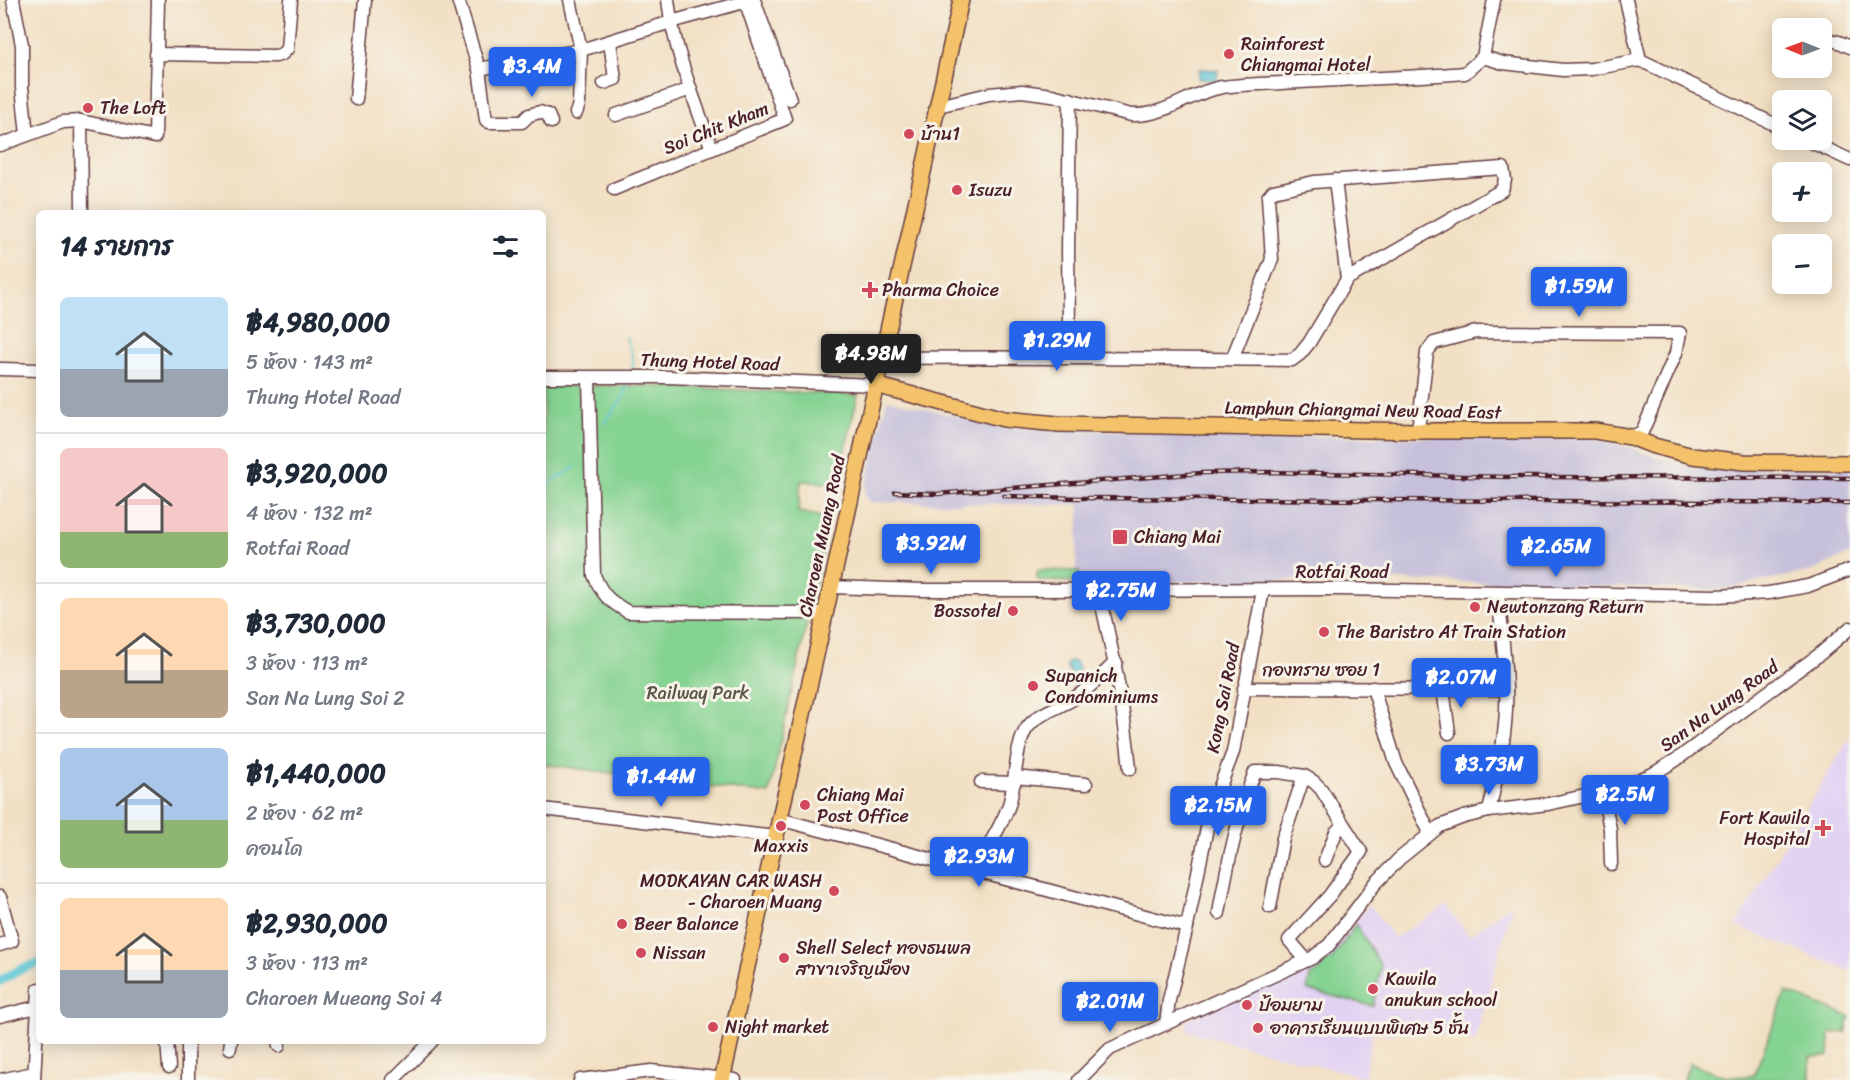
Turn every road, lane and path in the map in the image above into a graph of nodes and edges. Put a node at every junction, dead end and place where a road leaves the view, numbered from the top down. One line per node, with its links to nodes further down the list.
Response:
1 (13, 0): 32 (street)
2 (158, 0): 17 (street)
3 (291, 0): 17 (street)
4 (365, 0): 23 (street)
5 (458, 0): 20 (street)
6 (570, 0): 16 (street)
7 (668, 0): 12 (street)
8 (961, 0): 26 (main road, Charoen Muang Road)
9 (1494, 0): 18 (street)
10 (1626, 0): 19 (street)
11 (749, 1): 12 (street); 24 (street); 34 (street, Soi Chit Kham)
12 (671, 22): 14 (street); 22 (street)
13 (1832, 41): 15 (street)
14 (610, 42): 16 (street); 21 (street)
15 (1850, 46)
16 (581, 50): 20 (street); 27 (street)
17 (156, 54): 29 (street)
18 (1483, 57): 19 (street); 25 (street)
19 (1640, 60): 31 (street)
20 (479, 69): 30 (street)
21 (604, 82)
22 (691, 89): 28 (street); 34 (street)
23 (356, 99)
24 (790, 99)
25 (1070, 99): 26 (street); 41 (street)
26 (938, 106): 43 (main road, Charoen Muang Road)
27 (576, 113)
28 (616, 115)
29 (81, 122): 32 (street); 39 (street)
30 (551, 122)
31 (1772, 123)
32 (27, 135): 33 (street)
33 (0, 145)
34 (712, 149): 38 (street, Soi Chit Kham)
35 (1828, 150): 36 (street)
36 (1850, 160)
37 (1335, 180): 40 (street); 40 (street); 42 (street)
38 (614, 189)
39 (82, 210)
40 (1347, 279): 42 (street)
41 (1050, 357): 42 (street); 43 (street)
42 (1232, 359)
43 (881, 361): 48 (main road, Charoen Muang Road); 49 (main road)
44 (0, 369): 45 (street)
45 (36, 370)
46 (546, 377): 47 (street, Thung Hotel Road)
47 (589, 378): 48 (street, Thung Hotel Road); 59 (street)
48 (875, 385): 49 (main road, Lamphun Chiangmai New Road East); 50 (main road, Charoen Muang Road)
49 (894, 391): 50 (main road); 51 (main road, Lamphun Chiangmai New Road East)
50 (870, 406): 55 (main road, Charoen Muang Road)
51 (1418, 431): 52 (main road, Lamphun Chiangmai New Road East); 52 (street)
52 (1631, 437): 53 (main road, Lamphun Chiangmai New Road East)
53 (1850, 463)
54 (1850, 570): 58 (street, Rotfai Road)
55 (830, 587): 56 (street, Rotfai Road); 59 (main road, Charoen Muang Road)
56 (1098, 589): 57 (street, Rotfai Road); 61 (street)
57 (1263, 590): 58 (street, Rotfai Road); 62 (street, Kong Sai Road)
58 (1498, 592): 65 (street)
59 (825, 613): 75 (main road, Charoen Muang Road)
60 (1850, 628): 72 (street, San Na Lung Road)
61 (1116, 662): 67 (street); 69 (street)
62 (1244, 688): 63 (street, กองทราย ซอย 1); 85 (street, Kong Sai Road)
63 (1373, 688): 64 (street, กองทราย ซอย 1); 77 (street)
64 (1443, 688): 65 (street, กองทราย ซอย 1); 66 (street)
65 (1506, 689): 74 (street)
66 (1449, 733)
67 (1130, 769)
68 (1304, 776): 76 (street); 83 (street); 84 (street)
69 (1015, 780): 70 (street); 71 (street); 81 (street)
70 (981, 782)
71 (1086, 784)
72 (1603, 792): 74 (street, San Na Lung Road); 80 (street)
73 (546, 809): 78 (street)
74 (1489, 811): 77 (street, San Na Lung Road)
75 (779, 819): 78 (main road, Charoen Muang Road); 81 (street)
76 (1343, 825): 79 (street); 87 (street)
77 (1430, 833): 87 (street, San Na Lung Road)
78 (776, 837): 97 (main road, Charoen Muang Road)
79 (1325, 860)
80 (1611, 864)
81 (974, 871): 85 (street)
82 (0, 897): 86 (street)
83 (1270, 908)
84 (1219, 913)
85 (1187, 927): 90 (street, Kong Sai Road)
86 (0, 945)
87 (1304, 961): 90 (street, San Na Lung Road)
88 (36, 1007): 89 (street)
89 (0, 1016)
90 (1166, 1023): 102 (street, San Na Lung Road)
91 (36, 1030): 96 (street)
92 (167, 1044): 95 (street)
93 (188, 1044): 99 (street)
94 (429, 1044): 100 (street)
95 (169, 1067)
96 (34, 1077): 98 (street)
97 (726, 1079): 101 (street)
98 (0, 1080)
99 (188, 1080)
100 (393, 1080)
101 (580, 1080)
102 (1079, 1080)

